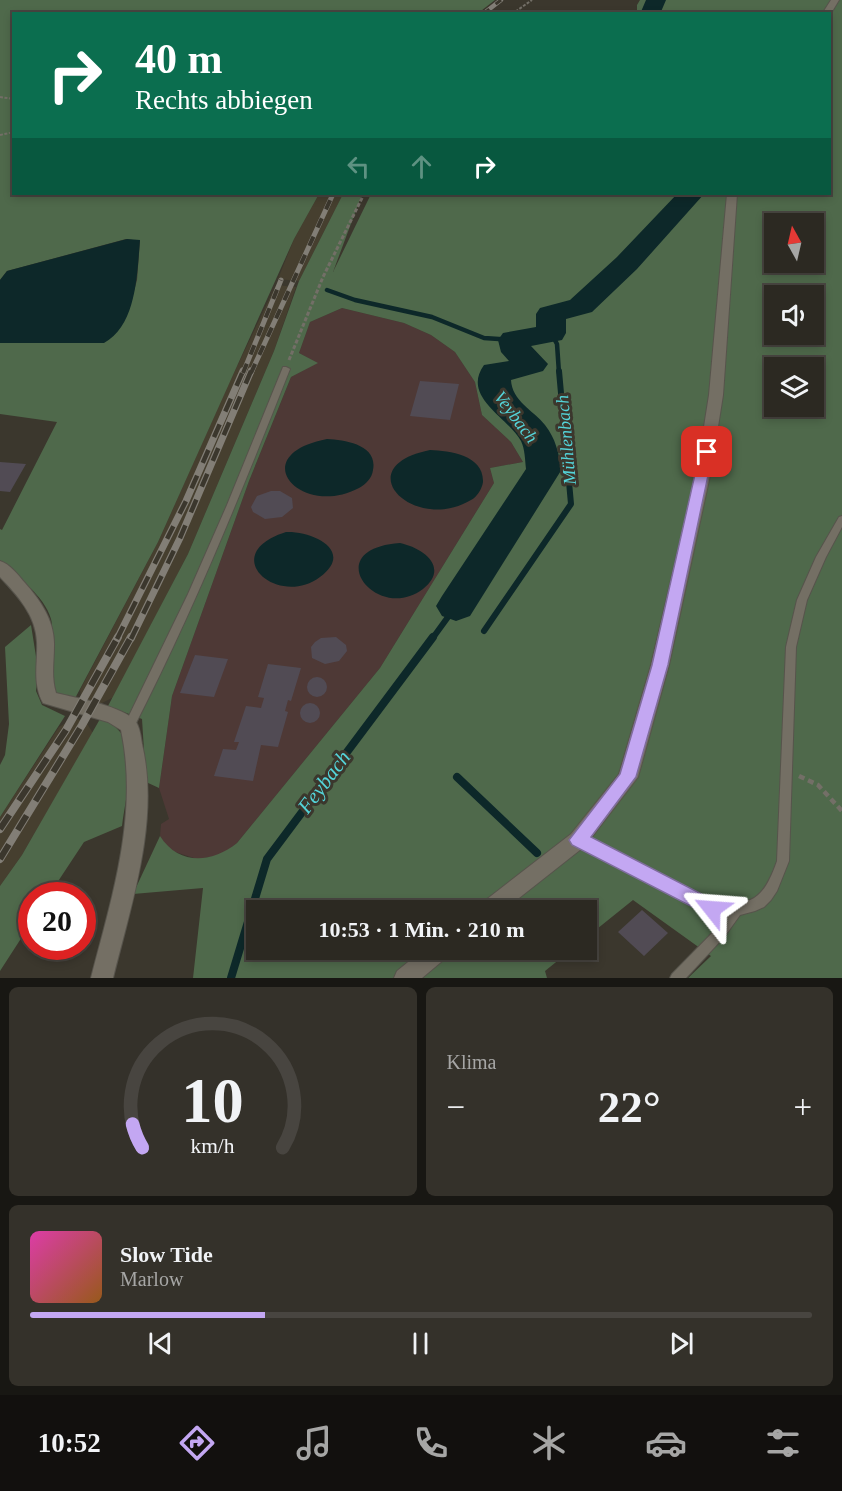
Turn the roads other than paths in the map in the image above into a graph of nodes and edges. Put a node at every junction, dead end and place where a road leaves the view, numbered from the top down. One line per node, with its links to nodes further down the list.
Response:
1 (732, 195): 6 (main road)
2 (286, 369): 5 (lane)
3 (842, 519): 8 (lane)
4 (0, 567): 5 (main road)
5 (129, 726): 10 (main road)
6 (578, 840): 7 (main road); 8 (lane)
7 (502, 900)
8 (735, 912): 12 (lane)
9 (427, 960): 11 (main road)
10 (102, 978)
11 (405, 978)
12 (676, 978)

